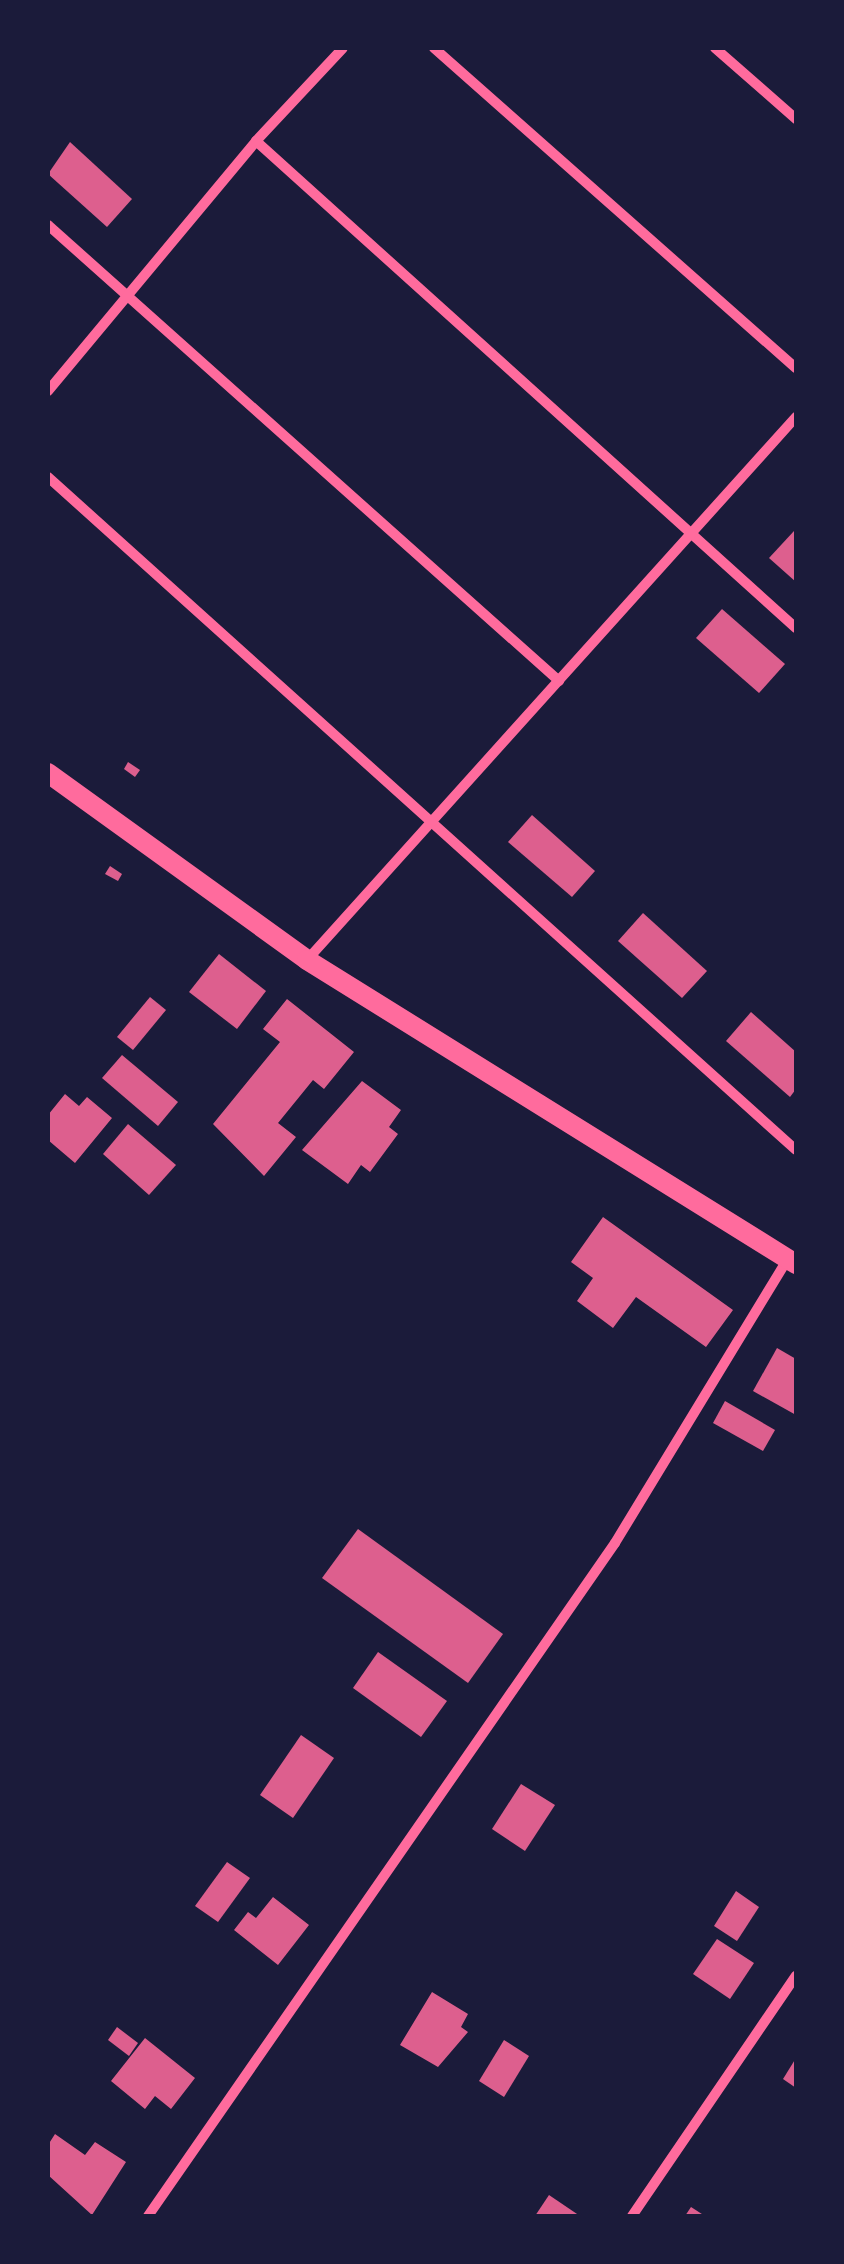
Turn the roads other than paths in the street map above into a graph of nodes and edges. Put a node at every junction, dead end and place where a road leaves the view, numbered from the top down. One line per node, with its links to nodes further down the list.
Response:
1 (344, 48): 5 (street)
2 (434, 48): 8 (street)
3 (715, 48): 4 (street)
4 (796, 119)
5 (256, 141): 7 (street); 12 (street)
6 (48, 226): 7 (street)
7 (130, 297): 9 (street); 14 (street)
8 (796, 368)
9 (48, 392)
10 (796, 417): 12 (street)
11 (48, 478): 16 (street)
12 (690, 531): 13 (street); 14 (street)
13 (796, 628)
14 (558, 682): 16 (street)
15 (48, 773): 17 (main road)
16 (431, 825): 17 (street); 18 (street)
17 (307, 960): 19 (main road)
18 (796, 1150)
19 (792, 1262): 21 (street)
20 (796, 1976): 22 (street)
21 (148, 2216)
22 (632, 2216)

